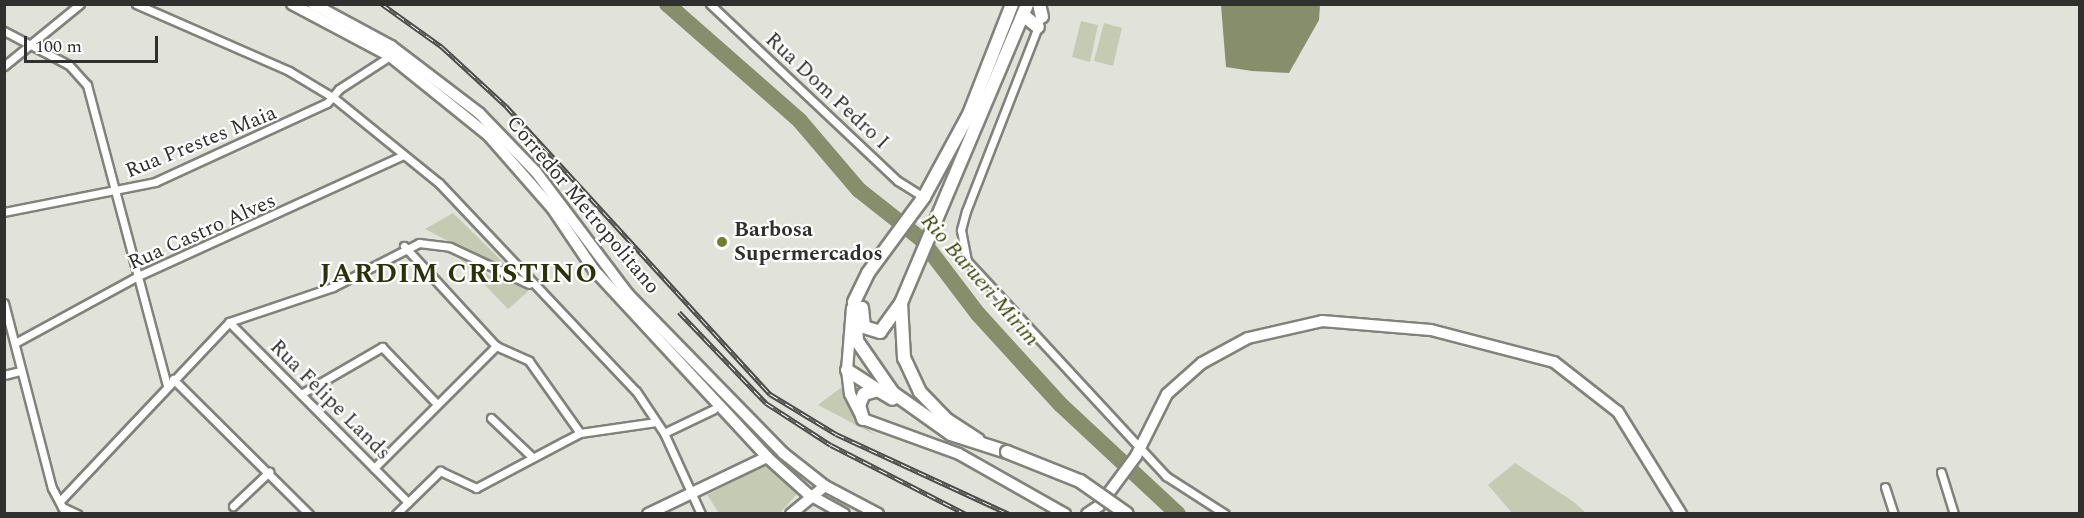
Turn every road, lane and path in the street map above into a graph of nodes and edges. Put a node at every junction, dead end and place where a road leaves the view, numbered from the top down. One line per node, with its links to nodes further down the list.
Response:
1 (80, 4): 11 (street)
2 (136, 4): 15 (street)
3 (291, 4): 12 (main road)
4 (313, 4): 14 (main road, Corredor Metropolitano)
5 (710, 4): 18 (street, Rua Dom Pedro I)
6 (1012, 4): 18 (highway)
7 (1039, 4): 9 (highway)
8 (1025, 10): 9 (highway); 20 (highway)
9 (1040, 22): 47 (street)
10 (4, 31): 11 (street)
11 (32, 44): 13 (street); 17 (street)
12 (390, 56): 14 (main road); 15 (street, Rua Prestes Maia); 49 (main road)
13 (4, 66)
14 (446, 86): 53 (main road, Corredor Metropolitano)
15 (334, 98): 16 (street); 17 (street, Rua Prestes Maia)
16 (403, 154): 22 (street, Rua Castro Alves); 23 (street)
17 (117, 193): 19 (street, Rua Prestes Maia); 22 (street)
18 (924, 197): 20 (highway); 24 (highway)
19 (4, 212)
20 (936, 222): 27 (highway)
21 (404, 246): 23 (street); 28 (street); 30 (street)
22 (138, 276): 29 (street, Rua Castro Alves); 35 (street)
23 (531, 285): 43 (street)
24 (862, 286): 25 (highway); 27 (highway)
25 (854, 302): 31 (main road); 40 (highway)
26 (4, 303): 29 (street)
27 (901, 303): 46 (highway)
28 (229, 322): 34 (street); 37 (street, Rua Felipe Lands)
29 (15, 343): 32 (street)
30 (496, 346): 38 (street); 44 (street)
31 (847, 370): 36 (highway); 42 (main road)
32 (20, 371): 33 (street); 59 (street)
33 (4, 375)
34 (173, 379): 35 (street); 51 (street)
35 (167, 386): 59 (street)
36 (878, 390): 40 (highway); 42 (highway)
37 (300, 394): 38 (street); 50 (street, Rua Felipe Lands)
38 (437, 404): 50 (street)
39 (714, 409): 45 (street)
40 (912, 411): 46 (highway)
41 (491, 418): 48 (street)
42 (863, 419): 68 (main road)
43 (656, 422): 44 (street); 45 (street)
44 (579, 433): 48 (street)
45 (664, 434): 55 (street)
46 (992, 448): 70 (highway, bridge)
47 (1138, 453): 69 (main road); 71 (street); 72 (main road)
48 (531, 456): 57 (street)
49 (767, 458): 55 (main road); 56 (main road)
50 (374, 468): 57 (street, Rua Felipe Lands)
51 (269, 472): 58 (street); 61 (street)
52 (1941, 472): 74 (street)
53 (825, 486): 56 (main road); 67 (main road, Corredor Metropolitano)
54 (1884, 487): 73 (street)
55 (690, 494): 63 (main road); 64 (street)
56 (808, 494): 65 (main road); 66 (main road)
57 (408, 502): 62 (street)
58 (233, 506)
59 (63, 507): 60 (street)
60 (77, 513)
61 (309, 513)
62 (396, 513)
63 (648, 513)
64 (701, 513)
65 (791, 513)
66 (844, 513)
67 (878, 513)
68 (1065, 513)
69 (1086, 513)
70 (1127, 513)
71 (1225, 513)
72 (1681, 513)
73 (1894, 513)
74 (1954, 513)

